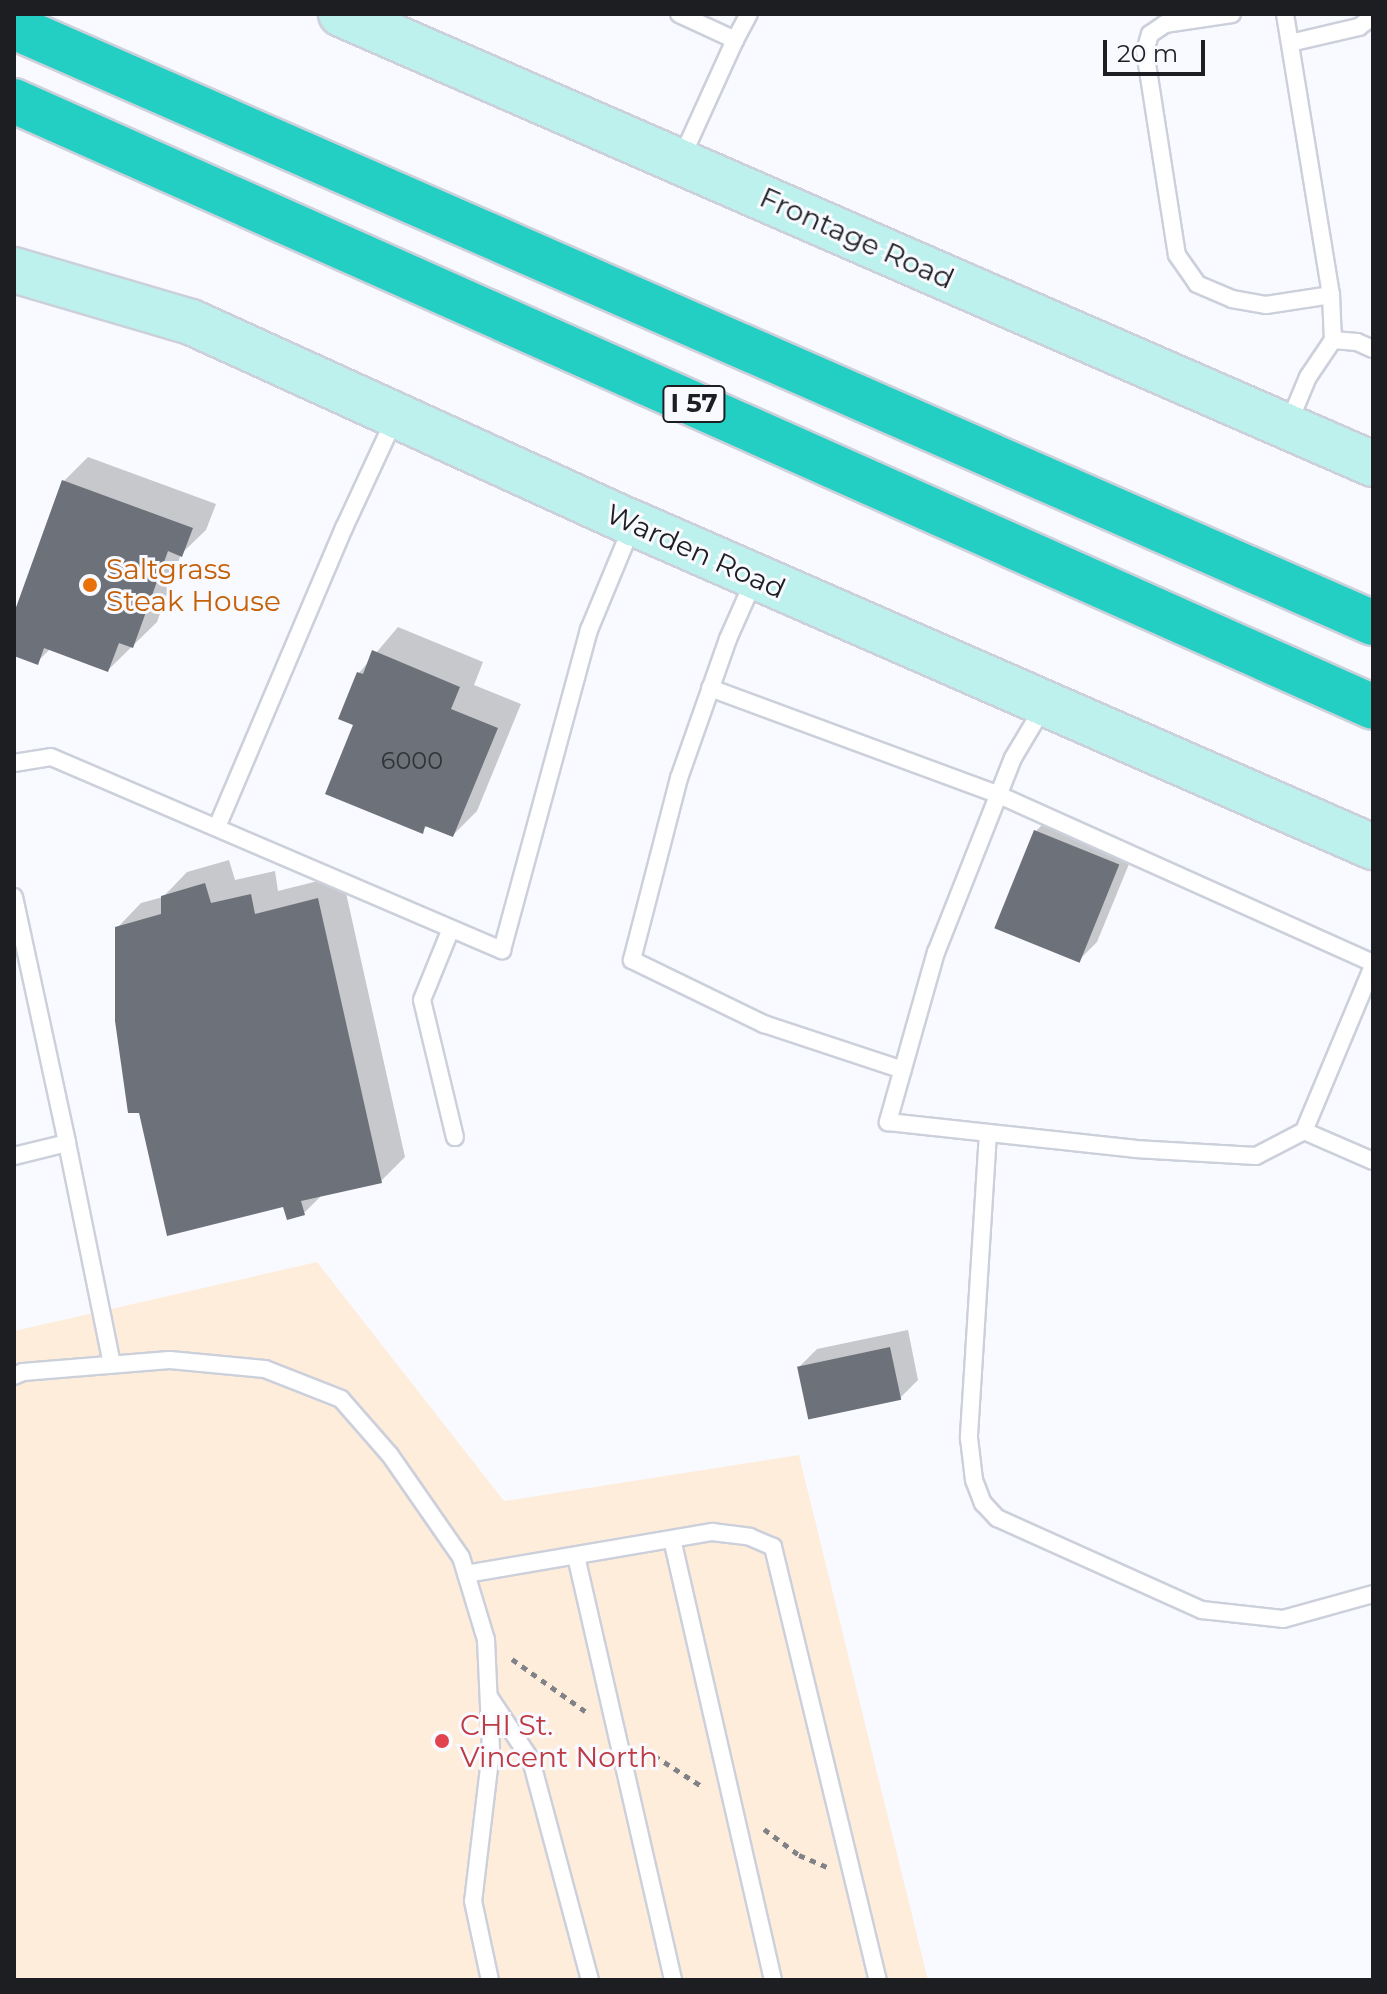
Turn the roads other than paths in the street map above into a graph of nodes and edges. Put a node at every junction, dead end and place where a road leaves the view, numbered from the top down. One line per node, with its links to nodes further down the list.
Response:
1 (341, 14): 11 (main road, Frontage Road)
2 (679, 14): 8 (lane)
3 (749, 14): 8 (lane)
4 (1232, 14): 13 (lane)
5 (1285, 14): 9 (lane)
6 (1373, 16): 9 (lane)
7 (14, 27): 21 (highway, I 57)
8 (735, 40): 11 (lane)
9 (1290, 43): 13 (lane)
10 (14, 101): 24 (highway, I 57)
11 (681, 160): 17 (main road, Frontage Road)
12 (14, 270): 16 (main road, Warden Road)
13 (1331, 295): 14 (lane)
14 (1333, 340): 15 (lane); 17 (lane)
15 (1373, 349)
16 (396, 418): 19 (main road, Warden Road); 27 (lane)
17 (1287, 426): 18 (main road, Frontage Road)
18 (1373, 464)
19 (633, 523): 20 (main road, Warden Road); 30 (lane)
20 (755, 577): 22 (lane); 23 (main road, Warden Road)
21 (1373, 623)
22 (710, 688): 26 (lane); 32 (lane)
23 (1046, 704): 26 (lane); 28 (main road, Warden Road)
24 (1373, 707)
25 (14, 763): 27 (lane)
26 (999, 795): 31 (lane); 32 (lane)
27 (217, 827): 30 (lane)
28 (1373, 847)
29 (14, 897): 36 (lane)
30 (450, 931): 35 (lane)
31 (1373, 964): 33 (lane)
32 (903, 1070): 34 (lane)
33 (1304, 1131): 34 (lane); 38 (lane)
34 (988, 1133): 44 (lane)
35 (455, 1137)
36 (67, 1143): 37 (lane); 39 (lane)
37 (14, 1156)
38 (1373, 1161)
39 (112, 1364): 40 (lane); 43 (lane)
40 (14, 1376)
41 (672, 1539): 42 (lane); 49 (lane); 50 (lane)
42 (576, 1556): 43 (lane); 48 (lane)
43 (466, 1574): 45 (lane)
44 (1373, 1594)
45 (488, 1696): 46 (lane); 47 (lane)
46 (490, 1980)
47 (590, 1980)
48 (673, 1980)
49 (773, 1980)
50 (878, 1980)

